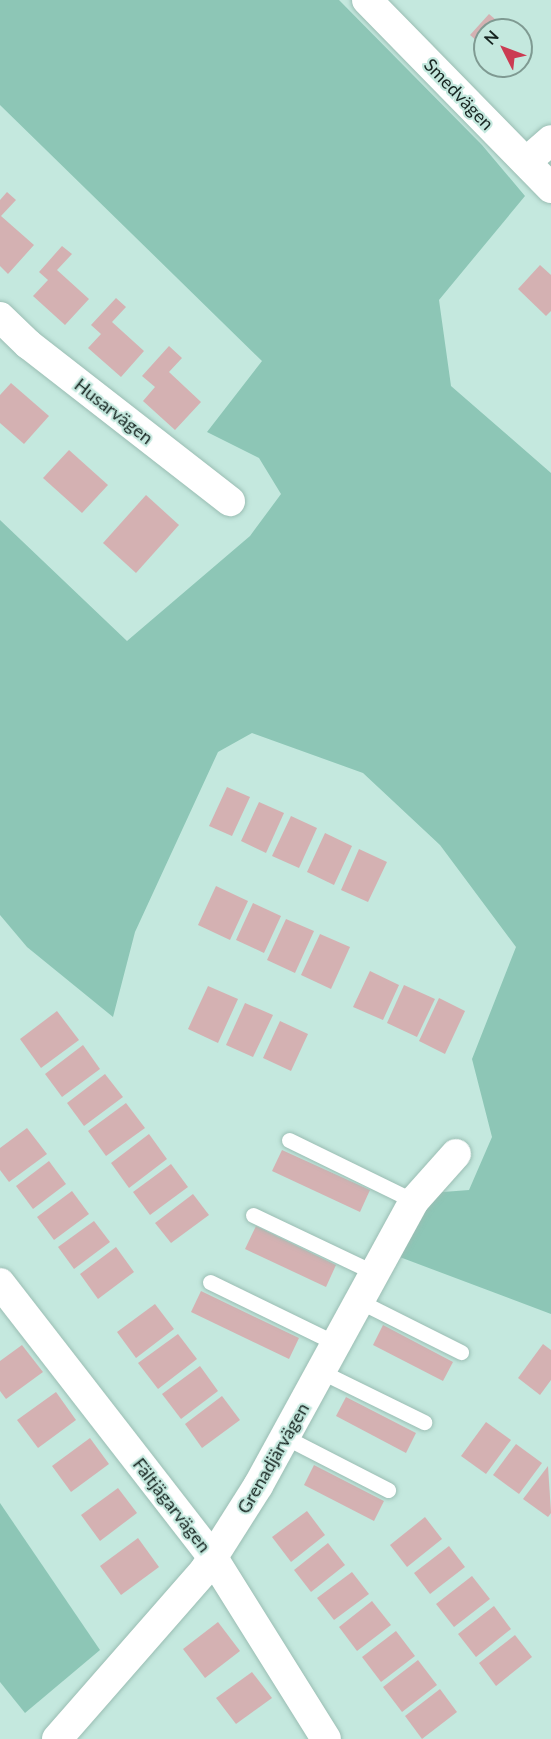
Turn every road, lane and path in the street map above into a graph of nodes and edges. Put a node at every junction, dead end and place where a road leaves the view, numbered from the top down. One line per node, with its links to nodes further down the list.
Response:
1 (367, 0): 3 (street, Smedvägen)
2 (551, 140): 3 (street)
3 (526, 162): 4 (street, Smedvägen)
4 (551, 188)
5 (0, 317): 6 (street, Husarvägen)
6 (230, 501)
7 (290, 1140): 9 (lane)
8 (456, 1154): 9 (street, Grenadjärvägen)
9 (414, 1201): 11 (street, Grenadjärvägen)
10 (253, 1215): 11 (lane)
11 (375, 1273): 14 (street, Grenadjärvägen)
12 (210, 1282): 15 (lane)
13 (0, 1283): 21 (street, Fältjägarvägen)
14 (361, 1302): 15 (street, Grenadjärvägen); 16 (lane)
15 (337, 1344): 17 (street, Grenadjärvägen)
16 (461, 1352)
17 (322, 1372): 18 (lane); 19 (street, Grenadjärvägen)
18 (424, 1422)
19 (285, 1437): 20 (lane); 21 (street, Grenadjärvägen)
20 (388, 1490)
21 (213, 1558): 22 (street, Grenadjärvägen); 23 (street, Fältjägarvägen)
22 (57, 1739)
23 (326, 1739)

